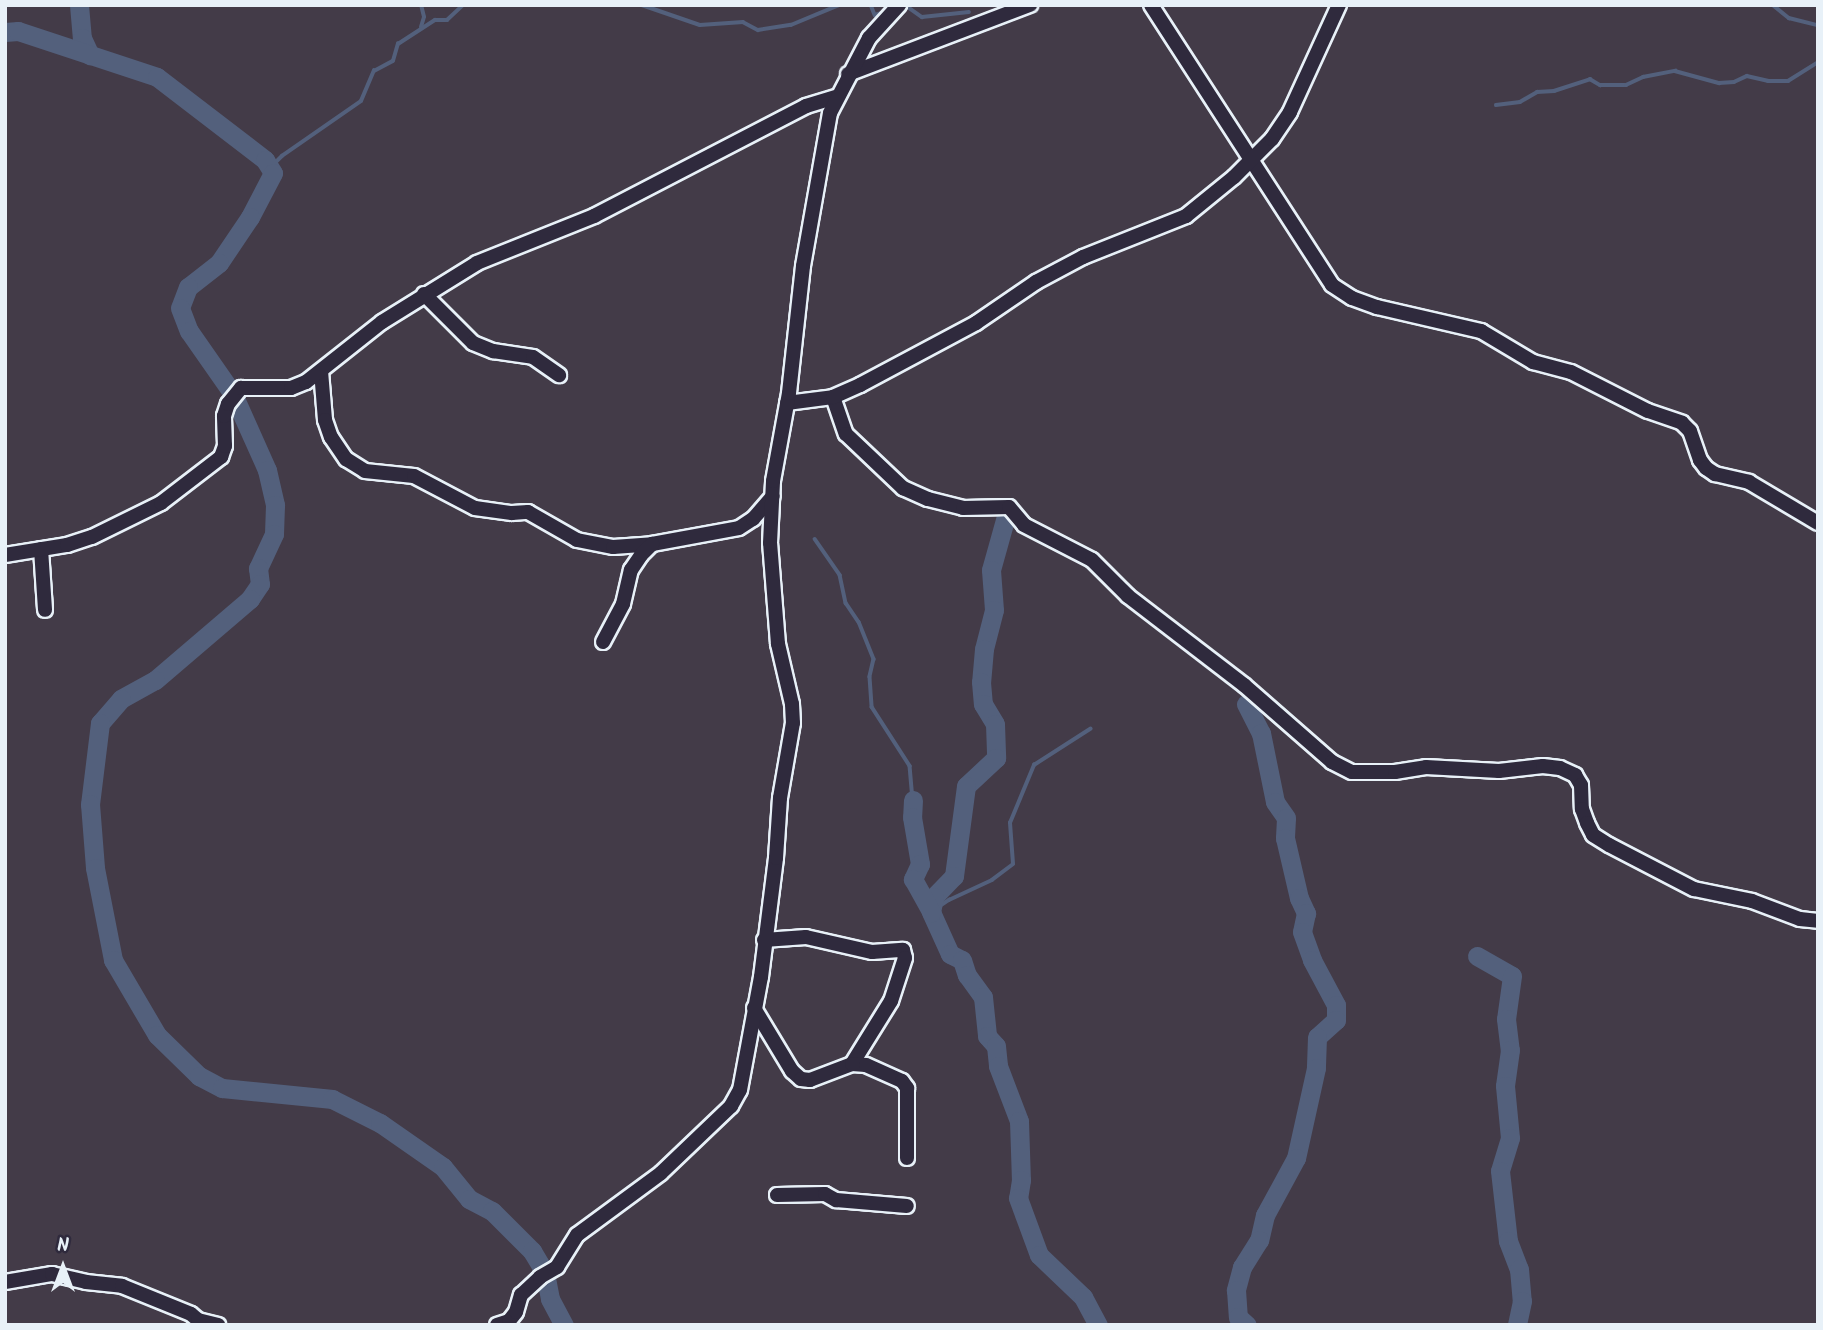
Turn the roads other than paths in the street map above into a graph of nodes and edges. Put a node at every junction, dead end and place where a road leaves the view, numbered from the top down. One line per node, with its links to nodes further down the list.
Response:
1 (899, 5): 5 (street)
2 (1030, 5): 5 (street)
3 (1151, 5): 7 (street)
4 (1339, 5): 7 (street)
5 (848, 74): 6 (street)
6 (836, 97): 8 (street); 12 (street)
7 (1254, 159): 11 (street); 14 (street)
8 (424, 294): 9 (street); 10 (street)
9 (321, 371): 15 (street); 16 (street)
10 (559, 375)
11 (833, 397): 12 (street); 20 (street)
12 (787, 403): 13 (street)
13 (773, 496): 15 (street); 21 (street)
14 (1818, 523)
15 (652, 544): 19 (street)
16 (41, 549): 17 (street); 18 (street)
17 (5, 555)
18 (45, 610)
19 (603, 642)
20 (1818, 922)
21 (764, 940): 22 (street); 23 (street)
22 (754, 1008): 23 (street); 29 (street)
23 (852, 1064): 24 (street)
24 (907, 1158)
25 (777, 1195): 26 (street)
26 (906, 1206)
27 (5, 1282): 28 (street)
28 (218, 1325)
29 (497, 1325)

